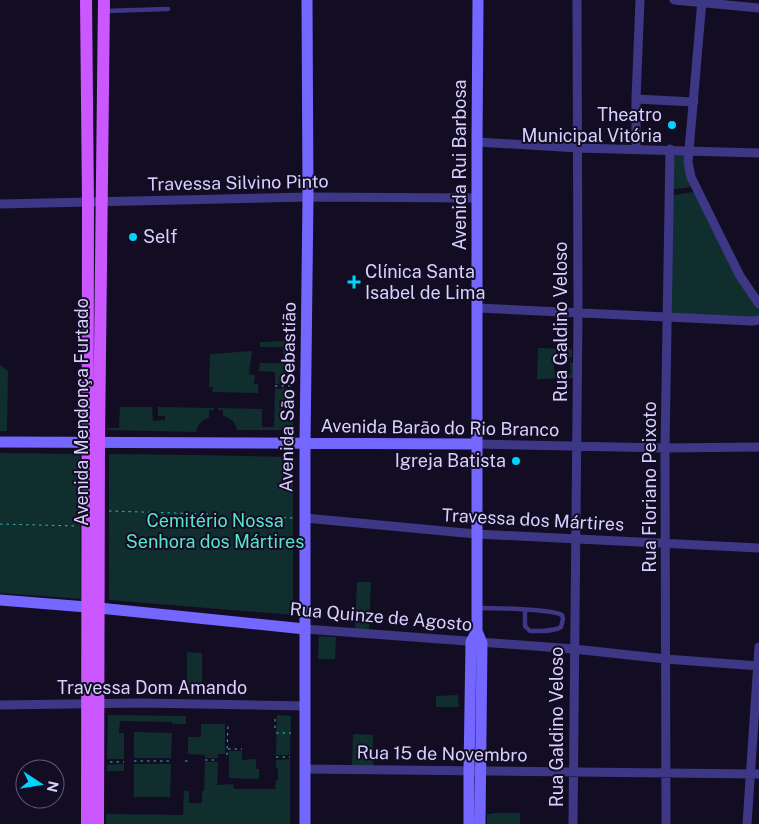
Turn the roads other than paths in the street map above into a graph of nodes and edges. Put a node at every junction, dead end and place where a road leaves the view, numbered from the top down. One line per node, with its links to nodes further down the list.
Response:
1 (86, 0): 21 (main road, Avenida Mendonça Furtado)
2 (307, 0): 19 (main road, Avenida São Sebastião)
3 (478, 0): 13 (main road, Avenida Rui Barbosa)
4 (577, 0): 14 (street, Rua Galdino Veloso)
5 (640, 0): 11 (street)
6 (674, 0): 7 (street)
7 (702, 2): 9 (street); 12 (street)
8 (104, 6): 10 (lane); 22 (main road, Avenida Mendonça Furtado)
9 (759, 8)
10 (168, 9)
11 (636, 99): 12 (street); 15 (street)
12 (694, 102): 17 (street)
13 (477, 142): 14 (street); 20 (main road, Avenida Rui Barbosa)
14 (578, 148): 15 (street); 26 (street, Rua Galdino Veloso)
15 (636, 148): 16 (street)
16 (670, 150): 17 (street); 27 (street, Rua Floriano Peixoto)
17 (689, 150): 18 (street); 24 (street)
18 (759, 153)
19 (308, 197): 20 (street, Travessa Silvino Pinto); 22 (street, Travessa Silvino Pinto); 31 (main road, Avenida São Sebastião)
20 (477, 198): 25 (main road, Avenida Rui Barbosa)
21 (88, 202): 22 (street, Travessa Silvino Pinto); 23 (street, Travessa Silvino Pinto); 30 (main road, Avenida Mendonça Furtado)
22 (101, 203): 30 (main road, Avenida Mendonça Furtado)
23 (0, 204)
24 (759, 304)
25 (477, 308): 26 (street); 32 (main road, Avenida Rui Barbosa)
26 (578, 313): 27 (street); 33 (street, Rua Galdino Veloso)
27 (667, 318): 28 (street); 35 (street, Rua Floriano Peixoto)
28 (759, 320)
29 (0, 442): 30 (main road, Avenida Barão do Rio Branco)
30 (93, 442): 31 (main road, Avenida Barão do Rio Branco); 42 (main road, Avenida Mendonça Furtado); 42 (main road, Avenida Mendonça Furtado)
31 (305, 444): 32 (main road, Avenida Barão do Rio Branco); 36 (main road, Avenida São Sebastião)
32 (477, 444): 33 (street, Avenida Barão do Rio Branco); 37 (main road, Avenida Rui Barbosa)
33 (576, 447): 35 (street, Avenida Barão do Rio Branco); 38 (street, Rua Galdino Veloso)
34 (759, 447): 35 (street, Avenida Barão do Rio Branco)
35 (665, 448): 39 (street, Rua Floriano Peixoto)
36 (305, 518): 37 (street, Travessa dos Mártires); 45 (main road, Avenida São Sebastião)
37 (476, 534): 38 (street, Travessa dos Mártires); 43 (main road, Avenida Rui Barbosa)
38 (575, 538): 39 (street, Travessa dos Mártires); 48 (street, Rua Galdino Veloso)
39 (666, 544): 40 (street, Travessa dos Mártires); 49 (street, Rua Floriano Peixoto)
40 (759, 548)
41 (0, 600): 42 (main road, Rua Quinze de Agosto)
42 (93, 607): 45 (main road, Rua Quinze de Agosto); 51 (main road, Avenida Mendonça Furtado)
43 (476, 608): 44 (lane); 46 (main road, Avenida Rui Barbosa)
44 (525, 610): 44 (lane)
45 (305, 629): 46 (street, Rua Quinze de Agosto); 53 (main road, Avenida São Sebastião)
46 (476, 642): 48 (street, Rua Quinze de Agosto); 55 (main road, Avenida Rui Barbosa)
47 (759, 647): 50 (street)
48 (574, 650): 49 (street, Rua Quinze de Agosto); 56 (street, Rua Galdino Veloso)
49 (666, 659): 50 (street, Rua Quinze de Agosto); 57 (street, Rua Floriano Peixoto)
50 (758, 666): 58 (street)
51 (93, 704): 52 (street, Travessa Dom Amando); 53 (street, Travessa Dom Amando); 59 (main road, Avenida Mendonça Furtado); 60 (main road, Avenida Mendonça Furtado)
52 (0, 705)
53 (305, 706): 54 (main road, Avenida São Sebastião)
54 (305, 769): 55 (street, Rua 15 de Novembro); 61 (main road, Avenida São Sebastião)
55 (475, 771): 56 (street, Rua 15 de Novembro); 62 (main road, Avenida Rui Barbosa); 63 (main road, Avenida Rui Barbosa)
56 (573, 772): 57 (street, Rua 15 de Novembro); 64 (street, Rua Galdino Veloso)
57 (666, 773): 58 (street, Rua 15 de Novembro); 65 (street, Rua Floriano Peixoto)
58 (754, 774): 66 (street)
59 (87, 824)
60 (98, 824)
61 (305, 824)
62 (469, 824)
63 (480, 824)
64 (572, 824)
65 (666, 824)
66 (746, 824)

